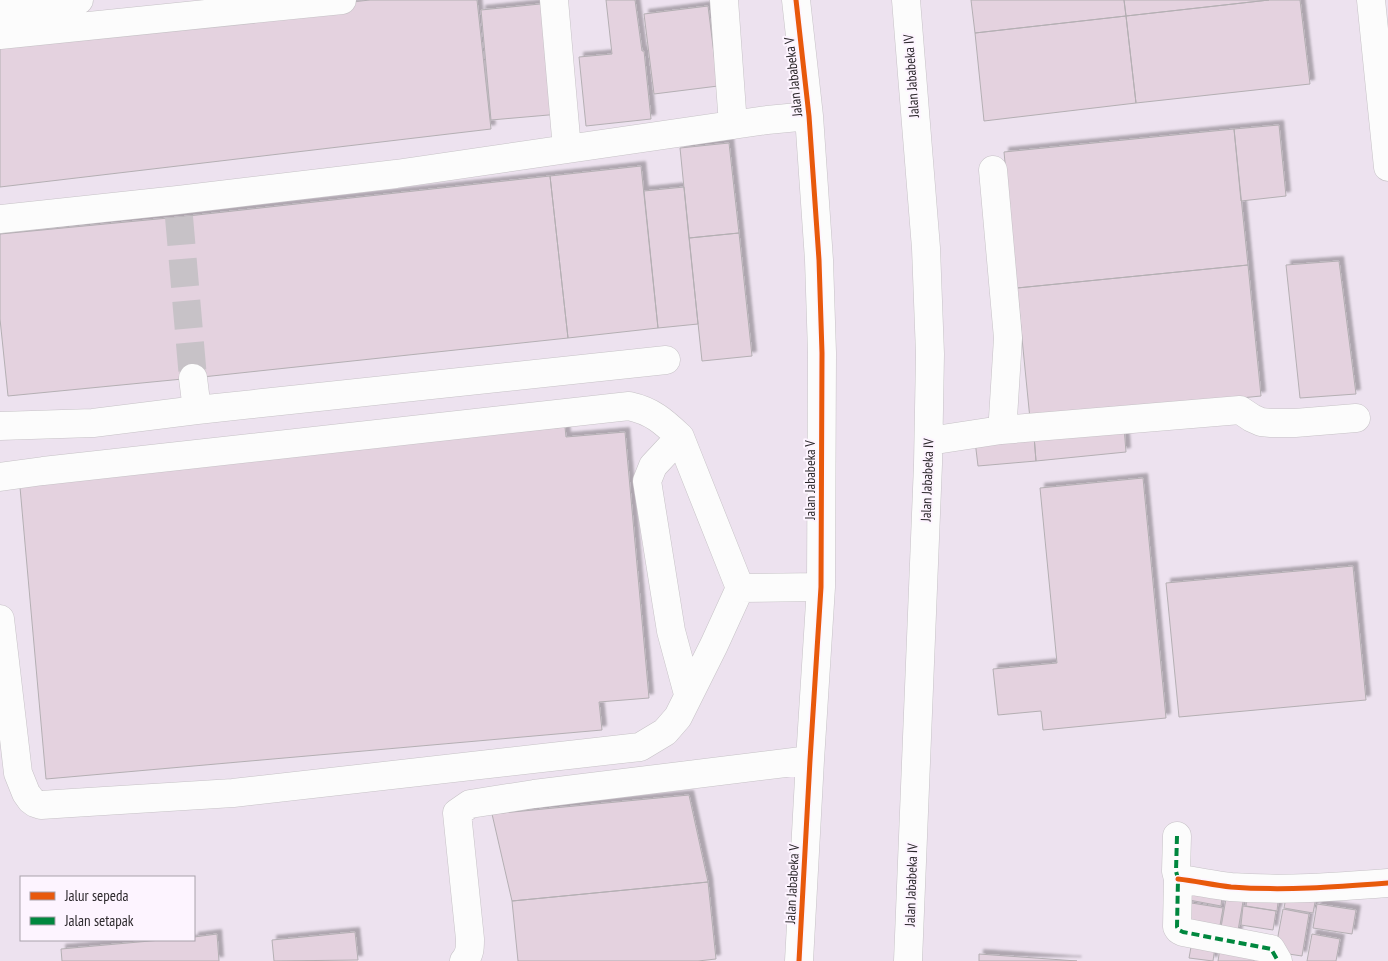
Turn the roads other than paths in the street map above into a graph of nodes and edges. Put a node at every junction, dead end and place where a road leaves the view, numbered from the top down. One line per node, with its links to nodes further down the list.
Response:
1 (79, 0): 8 (street)
2 (342, 0): 9 (street)
3 (554, 0): 13 (street)
4 (724, 0): 12 (street)
5 (796, 0): 11 (street, Jalan Jababeka V)
6 (906, 0): 24 (street, Jalan Jababeka IV)
7 (1370, 0): 10 (street)
8 (0, 8)
9 (0, 35)
10 (1383, 66): 14 (street)
11 (809, 116): 12 (street); 26 (street, Jalan Jababeka V)
12 (733, 125): 13 (street)
13 (567, 149): 16 (street)
14 (1388, 168)
15 (993, 170): 22 (street)
16 (0, 219)
17 (666, 360): 19 (street)
18 (193, 378): 19 (street)
19 (197, 410): 21 (street)
20 (1356, 418): 22 (street)
21 (0, 426)
22 (1001, 430): 24 (street)
23 (680, 437): 25 (street); 27 (street); 29 (street)
24 (929, 441): 36 (street, Jalan Jababeka IV)
25 (0, 477)
26 (821, 587): 27 (street); 30 (street, Jalan Jababeka V)
27 (740, 588): 29 (street)
28 (0, 619): 29 (street)
29 (688, 694)
30 (810, 760): 34 (street); 35 (street, Jalan Jababeka V)
31 (1177, 836): 32 (street)
32 (1178, 879): 33 (street); 37 (street)
33 (1388, 883)
34 (464, 961)
35 (799, 961)
36 (908, 961)
37 (1278, 961)

